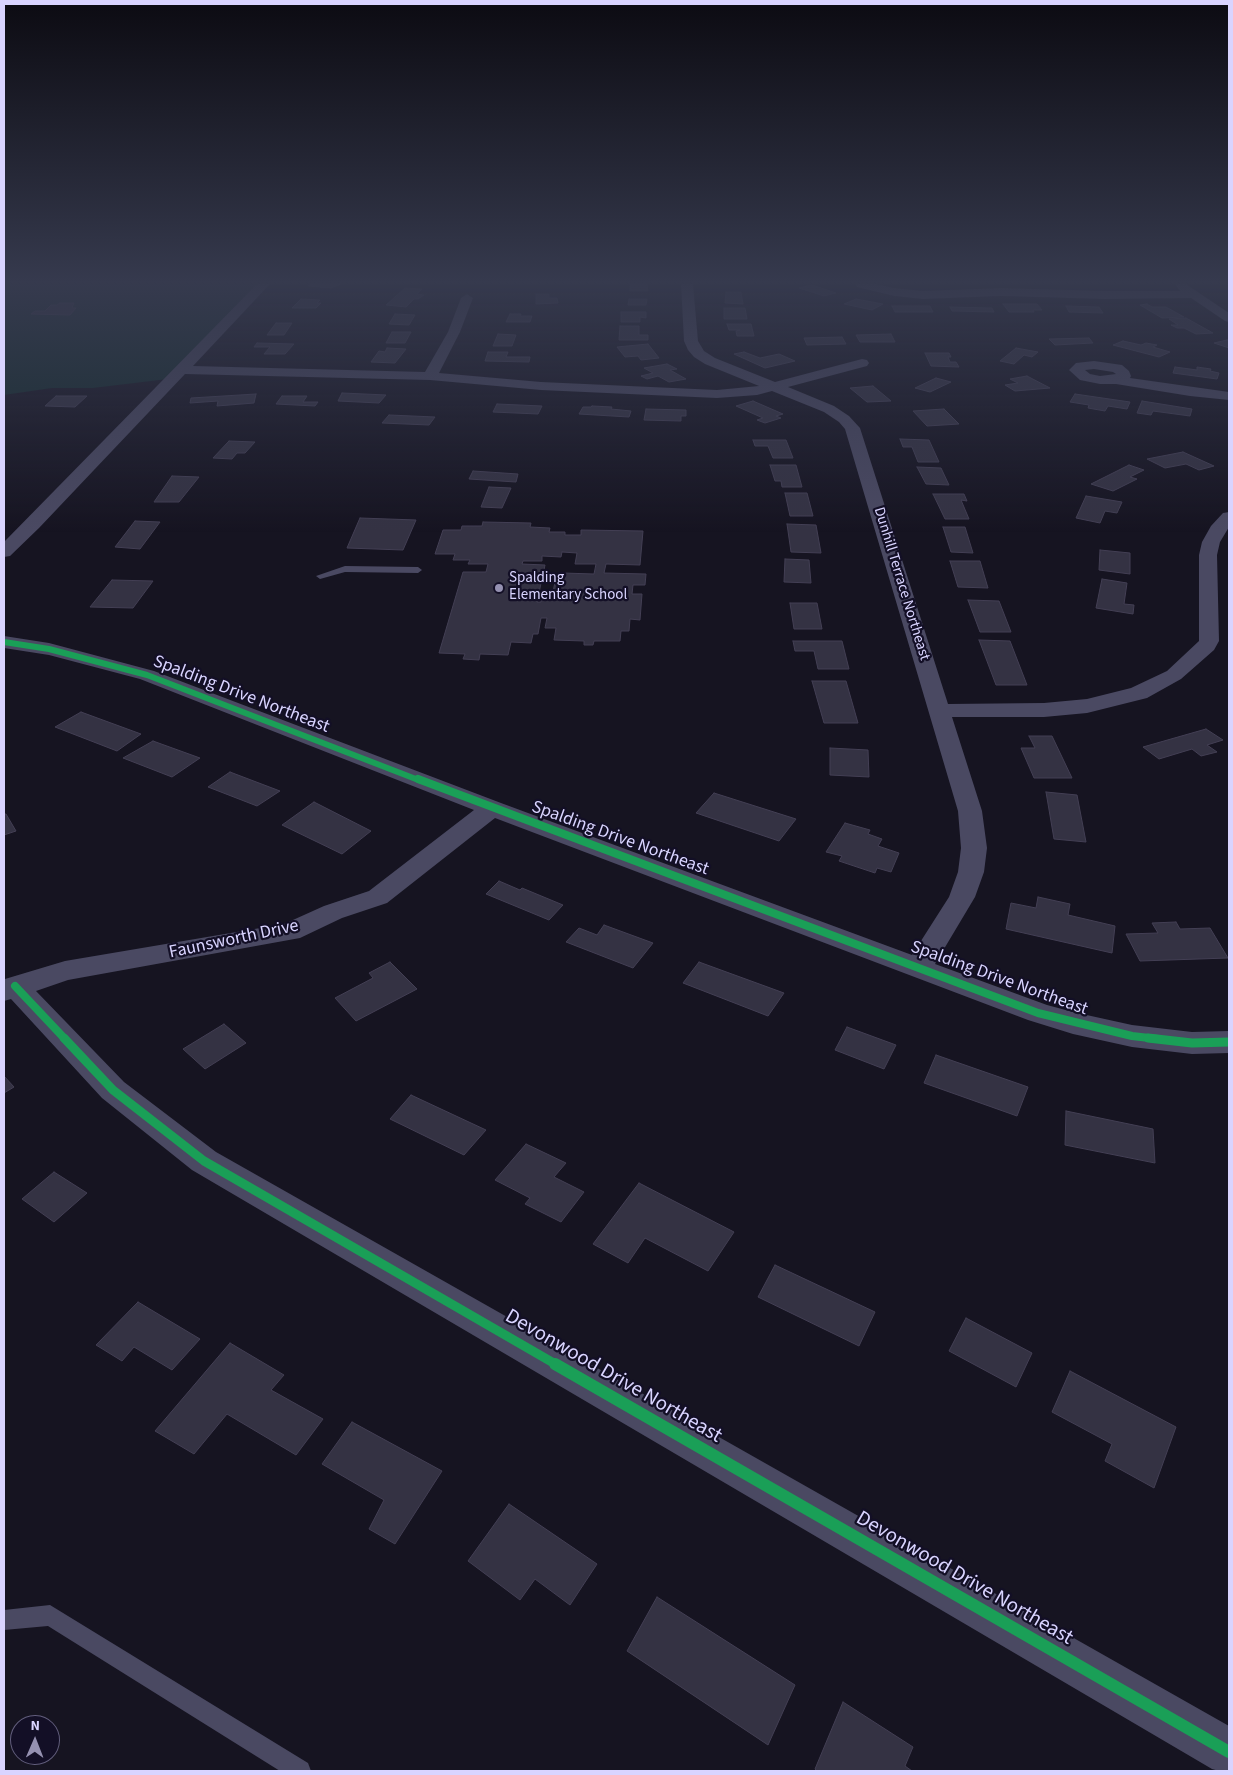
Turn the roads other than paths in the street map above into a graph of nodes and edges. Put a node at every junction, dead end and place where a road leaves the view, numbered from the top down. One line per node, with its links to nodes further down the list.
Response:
1 (184, 367): 5 (street)
2 (435, 367): 6 (street)
3 (724, 367): 8 (street, Dunhill Terrace Northeast)
4 (848, 367): 8 (street)
5 (181, 370): 6 (street); 12 (street)
6 (430, 376): 8 (street)
7 (1116, 380): 9 (street)
8 (774, 387): 17 (street, Dunhill Terrace Northeast)
9 (1229, 396)
10 (1229, 517): 17 (street)
11 (14, 523): 12 (street)
12 (33, 524): 13 (street)
13 (4, 552)
14 (418, 570): 15 (lane)
15 (320, 576)
16 (4, 642): 18 (street, Spalding Drive Northeast)
17 (940, 711): 19 (street, Dunhill Terrace Northeast)
18 (492, 808): 19 (street, Spalding Drive Northeast); 20 (street, Faunsworth Drive)
19 (919, 967): 21 (street, Spalding Drive Northeast)
20 (10, 988): 23 (street, Devonwood Drive Northeast)
21 (1229, 1042)
22 (4, 1620): 24 (lane)
23 (1229, 1752)
24 (300, 1771)

